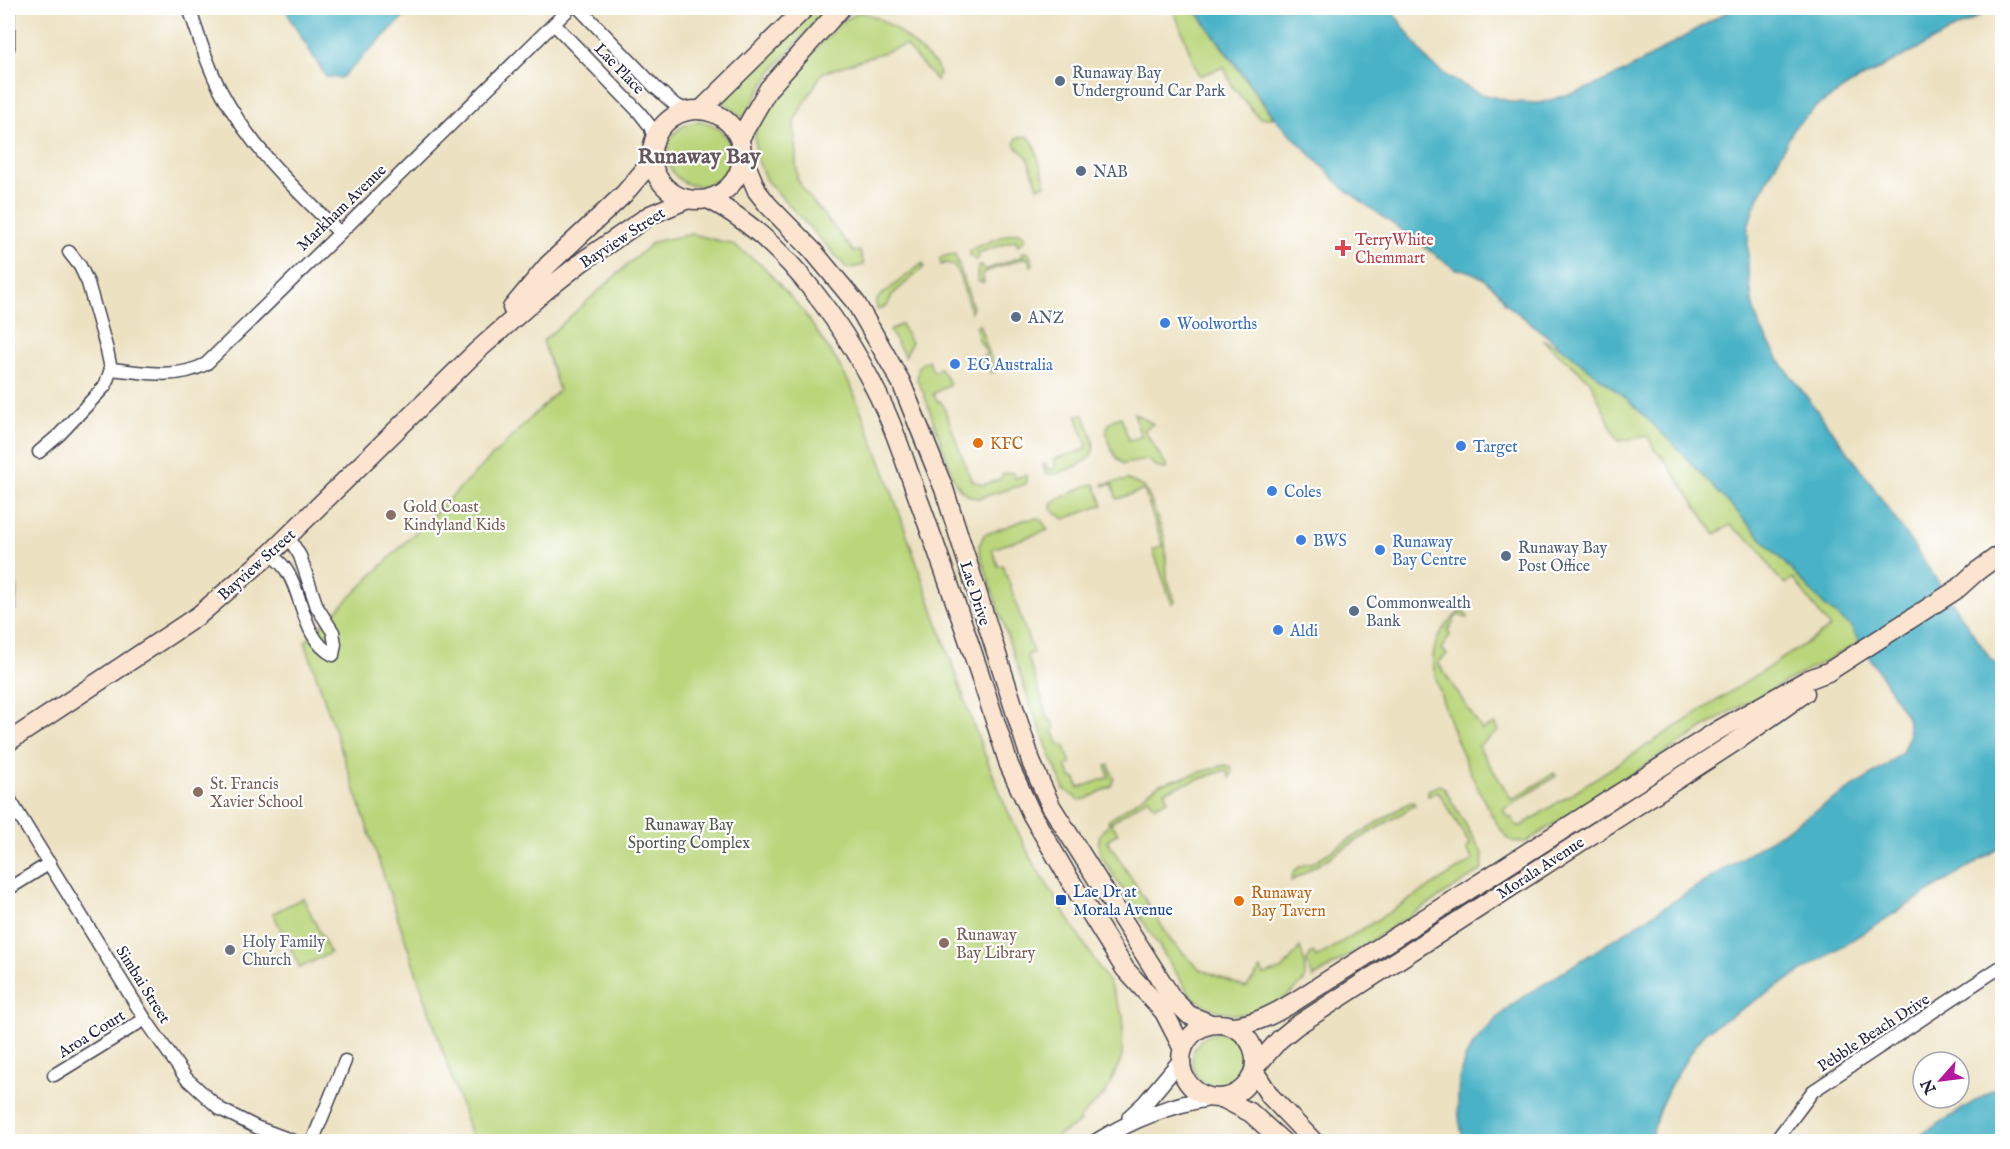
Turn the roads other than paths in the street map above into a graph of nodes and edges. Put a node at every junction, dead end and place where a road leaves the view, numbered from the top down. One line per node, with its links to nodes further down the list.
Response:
1 (16, 8): 7 (street)
2 (189, 8): 17 (street)
3 (570, 8): 8 (street, Markham Avenue)
4 (579, 8): 10 (street, Lae Place)
5 (805, 8): 10 (main road)
6 (840, 8): 11 (main road)
7 (8, 10): 9 (street)
8 (554, 24): 12 (street, Lae Place); 17 (street, Markham Avenue)
9 (8, 48)
10 (694, 110): 11 (main road); 12 (main road)
11 (740, 138): 13 (main road)
12 (655, 141): 14 (main road)
13 (743, 157): 15 (main road); 20 (main road, Lae Drive)
14 (652, 160): 16 (main road); 21 (main road, Bayview Street)
15 (708, 199): 16 (main road); 19 (main road, Lae Drive)
16 (688, 200): 21 (main road, Bayview Street)
17 (339, 232): 22 (street, Markham Avenue)
18 (69, 252): 22 (street)
19 (820, 301): 20 (main road); 38 (main road, Lae Drive)
20 (856, 303): 36 (main road, Lae Drive)
21 (477, 351): 24 (main road, Bayview Street)
22 (111, 369): 23 (street)
23 (39, 452)
24 (288, 536): 25 (main road, Bayview Street); 25 (street)
25 (270, 554): 30 (main road, Bayview Street)
26 (2002, 554): 28 (main road, Morala Avenue)
27 (2002, 567): 28 (main road, Morala Avenue)
28 (1956, 590): 29 (main road, Morala Avenue)
29 (1828, 672): 37 (main road, Morala Avenue); 40 (main road, Morala Avenue)
30 (8, 741)
31 (8, 797): 32 (street, Simbai Street)
32 (50, 863): 33 (street); 35 (street, Simbai Street)
33 (8, 889)
34 (2002, 966): 49 (street, Pebble Beach Drive)
35 (145, 1019): 41 (street, Aroa Court); 44 (street, Simbai Street)
36 (1211, 1024): 37 (main road); 38 (main road)
37 (1233, 1026): 40 (main road)
38 (1182, 1054): 42 (main road); 43 (street)
39 (345, 1061): 45 (street)
40 (1255, 1069): 42 (main road); 48 (main road)
41 (54, 1075)
42 (1216, 1098): 43 (street); 47 (main road)
43 (1114, 1130): 46 (street)
44 (296, 1142)
45 (312, 1142)
46 (1096, 1142)
47 (1283, 1142)
48 (1314, 1142)
49 (1778, 1142)

